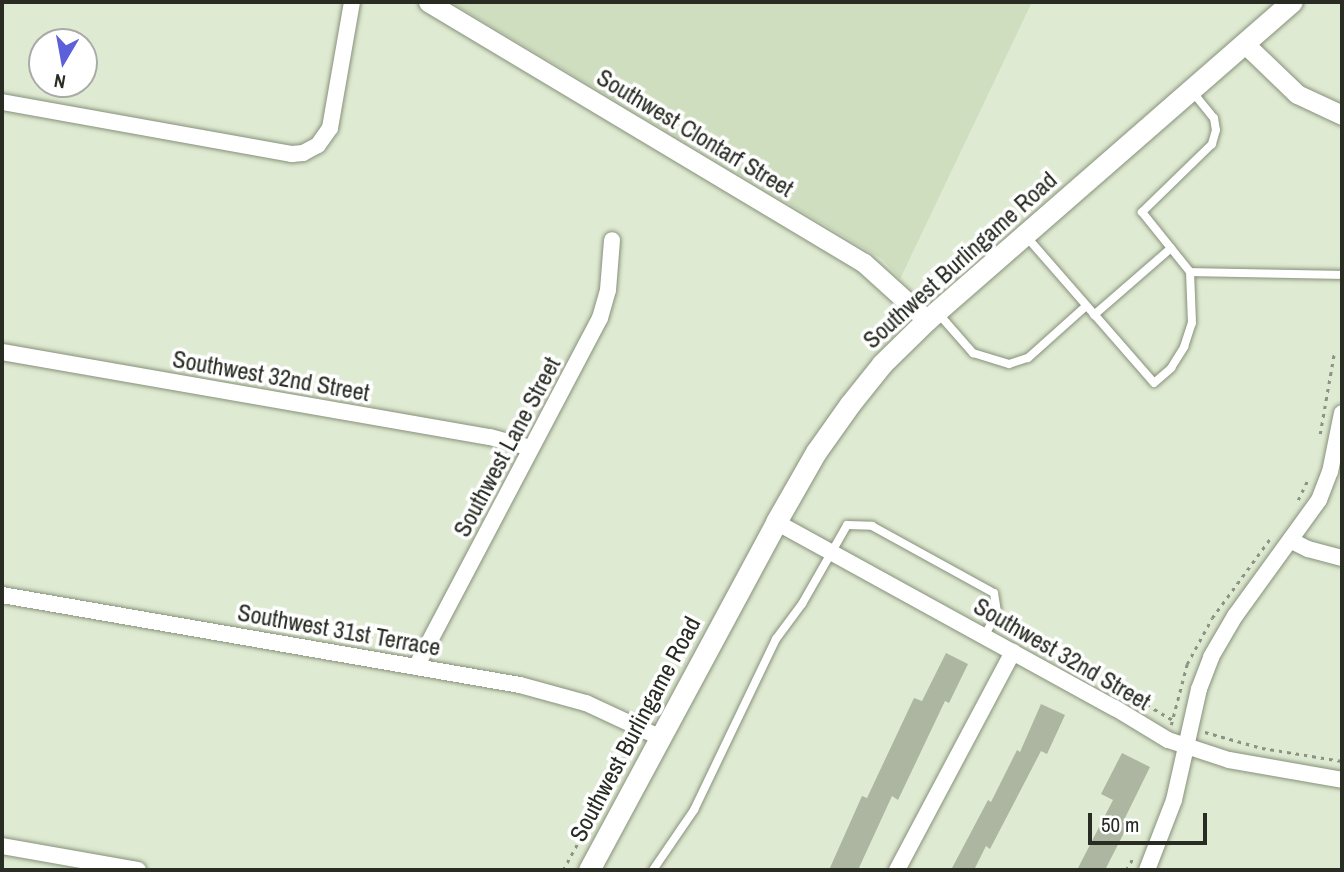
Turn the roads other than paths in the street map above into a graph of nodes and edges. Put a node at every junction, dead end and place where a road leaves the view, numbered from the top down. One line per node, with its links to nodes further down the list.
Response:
1 (352, 2): 6 (street)
2 (428, 2): 15 (street, Southwest Clontarf Street)
3 (1292, 2): 4 (main road, Southwest Burlingame Road)
4 (1245, 44): 5 (main road, Southwest Burlingame Road); 7 (street)
5 (1191, 90): 8 (main road, Southwest Burlingame Road); 10 (lane)
6 (2, 102)
7 (1342, 115)
8 (1025, 235): 13 (lane); 15 (main road, Southwest Burlingame Road)
9 (612, 240): 18 (street, Southwest Lane Street)
10 (1171, 248): 11 (lane); 14 (lane)
11 (1190, 272): 12 (lane); 14 (lane)
12 (1342, 275)
13 (1086, 306): 14 (lane); 15 (lane)
14 (1094, 315)
15 (932, 316): 19 (main road, Southwest Burlingame Road)
16 (2, 352): 18 (street, Southwest 32nd Street)
17 (1342, 413): 20 (street)
18 (531, 448): 26 (street, Southwest Lane Street)
19 (776, 522): 21 (street, Southwest 32nd Street); 27 (main road, Southwest Burlingame Road)
20 (1292, 541): 22 (street); 28 (street)
21 (831, 553): 24 (street, Southwest 32nd Street); 24 (lane); 33 (lane)
22 (1342, 558)
23 (2, 595): 26 (street, Southwest 31st Terrace)
24 (984, 636): 25 (street, Southwest 32nd Street)
25 (1013, 652): 28 (street, Southwest 32nd Street); 34 (street)
26 (416, 667): 27 (street, Southwest 31st Terrace)
27 (661, 738): 32 (main road, Southwest Burlingame Road)
28 (1186, 747): 29 (street, Southwest 32nd Street); 35 (street)
29 (1342, 780)
30 (2, 846): 31 (street)
31 (138, 870)
32 (589, 870)
33 (653, 870)
34 (897, 870)
35 (1147, 870)

